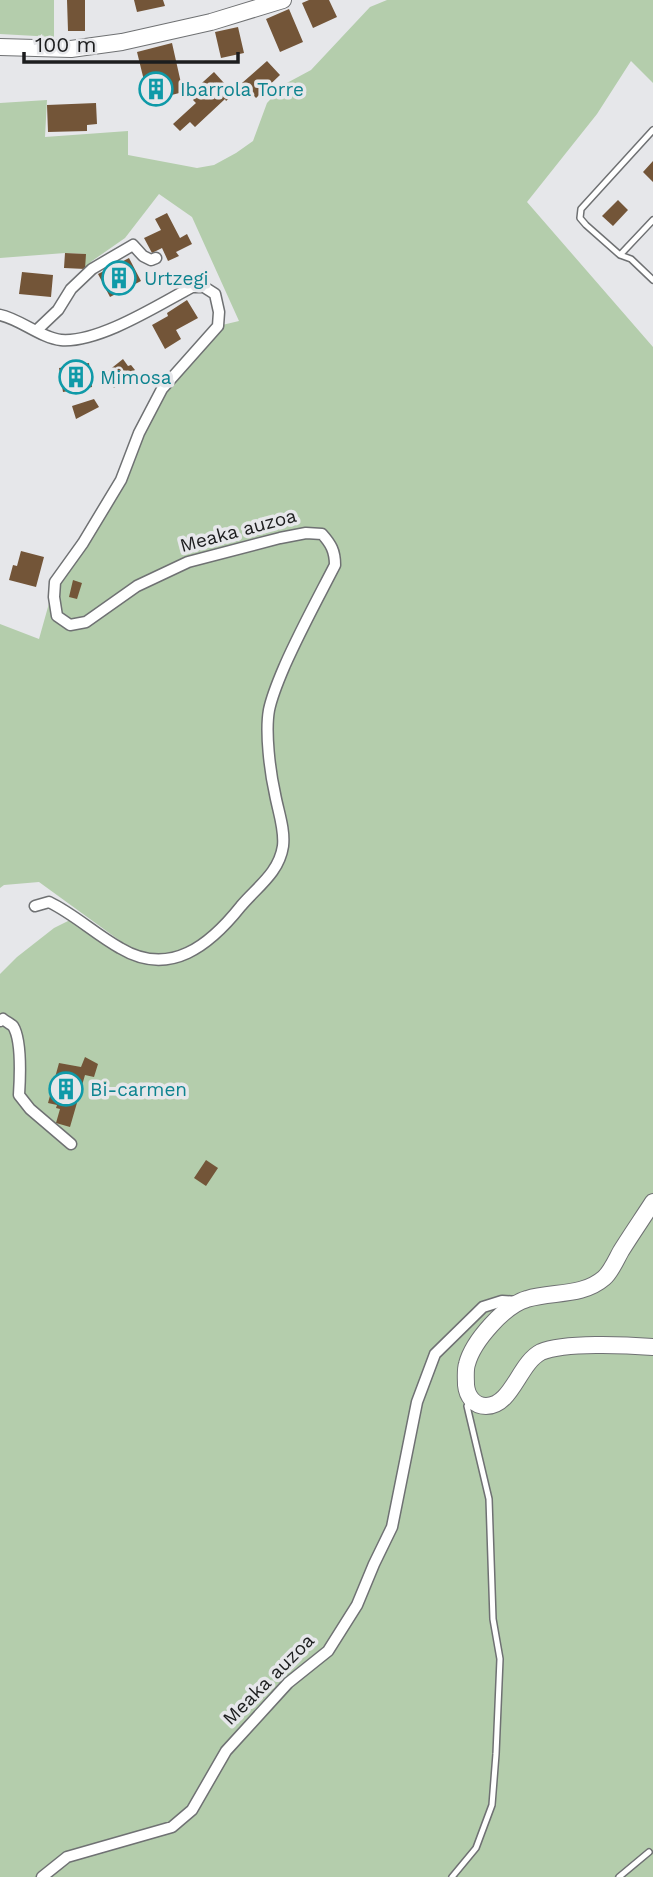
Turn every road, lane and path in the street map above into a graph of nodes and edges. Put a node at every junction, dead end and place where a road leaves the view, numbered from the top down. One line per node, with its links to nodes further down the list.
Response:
1 (283, 0): 2 (street)
2 (0, 47)
3 (653, 130): 5 (lane)
4 (653, 220): 5 (lane)
5 (620, 255): 7 (lane)
6 (156, 258): 9 (street)
7 (653, 281)
8 (0, 316): 9 (street, Meaka auzoa)
9 (37, 330): 10 (street, Meaka auzoa)
10 (35, 906)
11 (0, 1021): 12 (street)
12 (71, 1144)
13 (653, 1202): 14 (street)
14 (517, 1302): 16 (street); 18 (street, Meaka auzoa)
15 (653, 1347): 16 (street)
16 (470, 1398): 19 (lane)
17 (649, 1852): 20 (lane)
18 (42, 1877)
19 (452, 1877)
20 (619, 1877)

